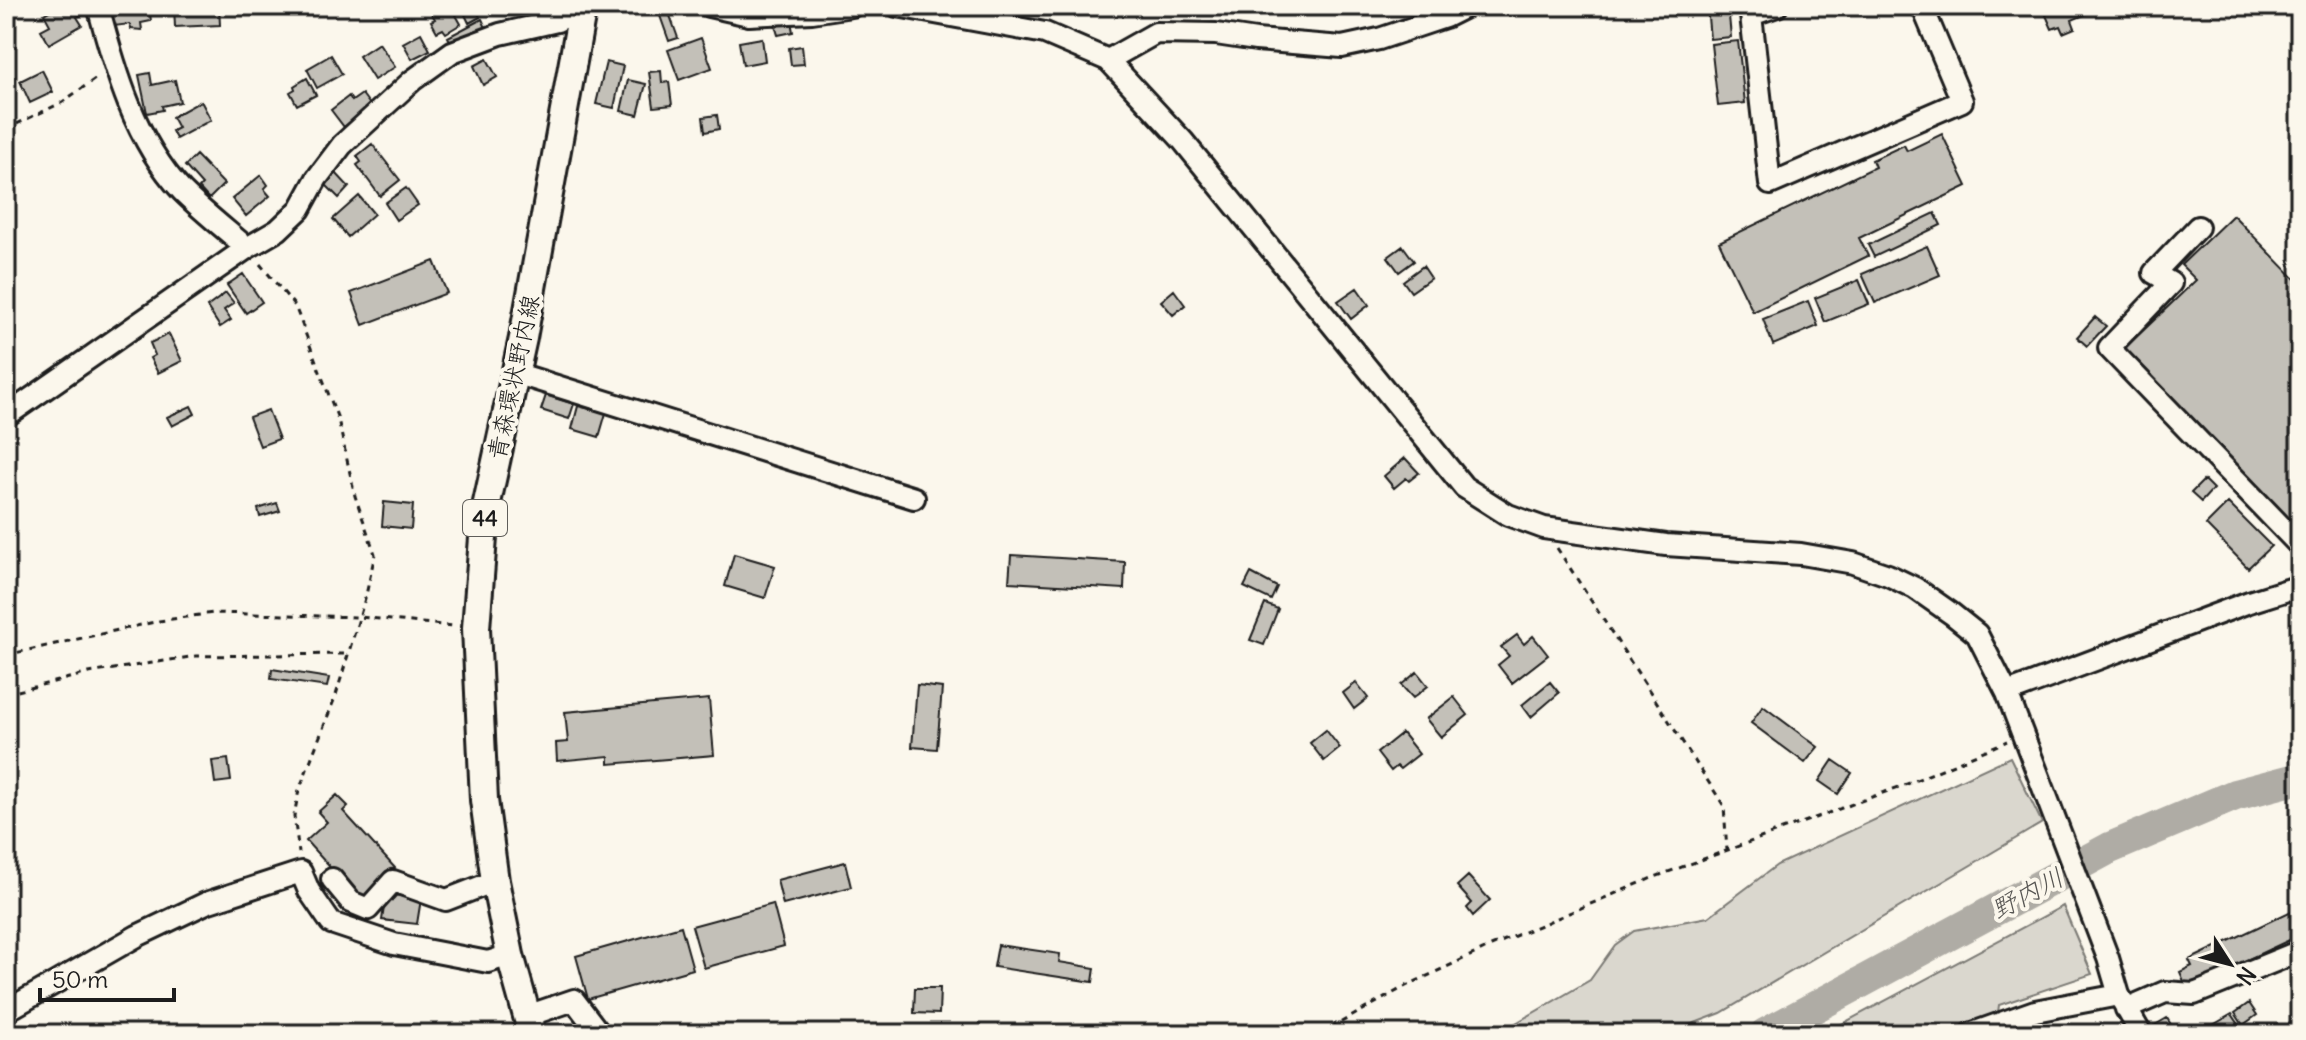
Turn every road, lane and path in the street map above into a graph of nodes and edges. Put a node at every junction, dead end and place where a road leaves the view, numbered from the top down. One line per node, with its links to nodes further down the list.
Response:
1 (98, 6): 10 (street)
2 (709, 6): 3 (street)
3 (852, 6)
4 (897, 6): 9 (street)
5 (1467, 6): 9 (street)
6 (1777, 6): 7 (street)
7 (1922, 6)
8 (584, 7): 13 (street); 14 (main road, 青森環状野内線 / 44)
9 (1108, 60): 17 (street)
10 (116, 68): 11 (path); 13 (street)
11 (6, 129)
12 (2198, 227): 18 (street)
13 (247, 248): 15 (street); 20 (path)
14 (515, 373): 16 (street); 21 (main road, 青森環状野内線 / 44)
15 (6, 416)
16 (914, 498)
17 (1544, 528): 24 (street); 27 (path)
18 (2300, 546)
19 (2300, 586): 24 (street)
20 (359, 617): 21 (path); 22 (path); 23 (path)
21 (476, 628): 30 (main road, 青森環状野内線 / 44)
22 (348, 654): 25 (path); 28 (path)
23 (6, 655)
24 (2007, 693): 26 (street)
25 (6, 694)
26 (2025, 740): 27 (path); 33 (street)
27 (1727, 851): 37 (path)
28 (301, 872): 32 (street); 34 (street)
29 (332, 879): 30 (street)
30 (495, 881): 32 (main road, 青森環状野内線 / 44)
31 (2300, 951): 33 (street)
32 (510, 955): 35 (main road, 青森環状野内線 / 44)
33 (2123, 1002): 38 (street); 39 (street)
34 (6, 1011)
35 (529, 1025): 36 (street)
36 (600, 1034)
37 (1320, 1034)
38 (1970, 1034)
39 (2141, 1034)

